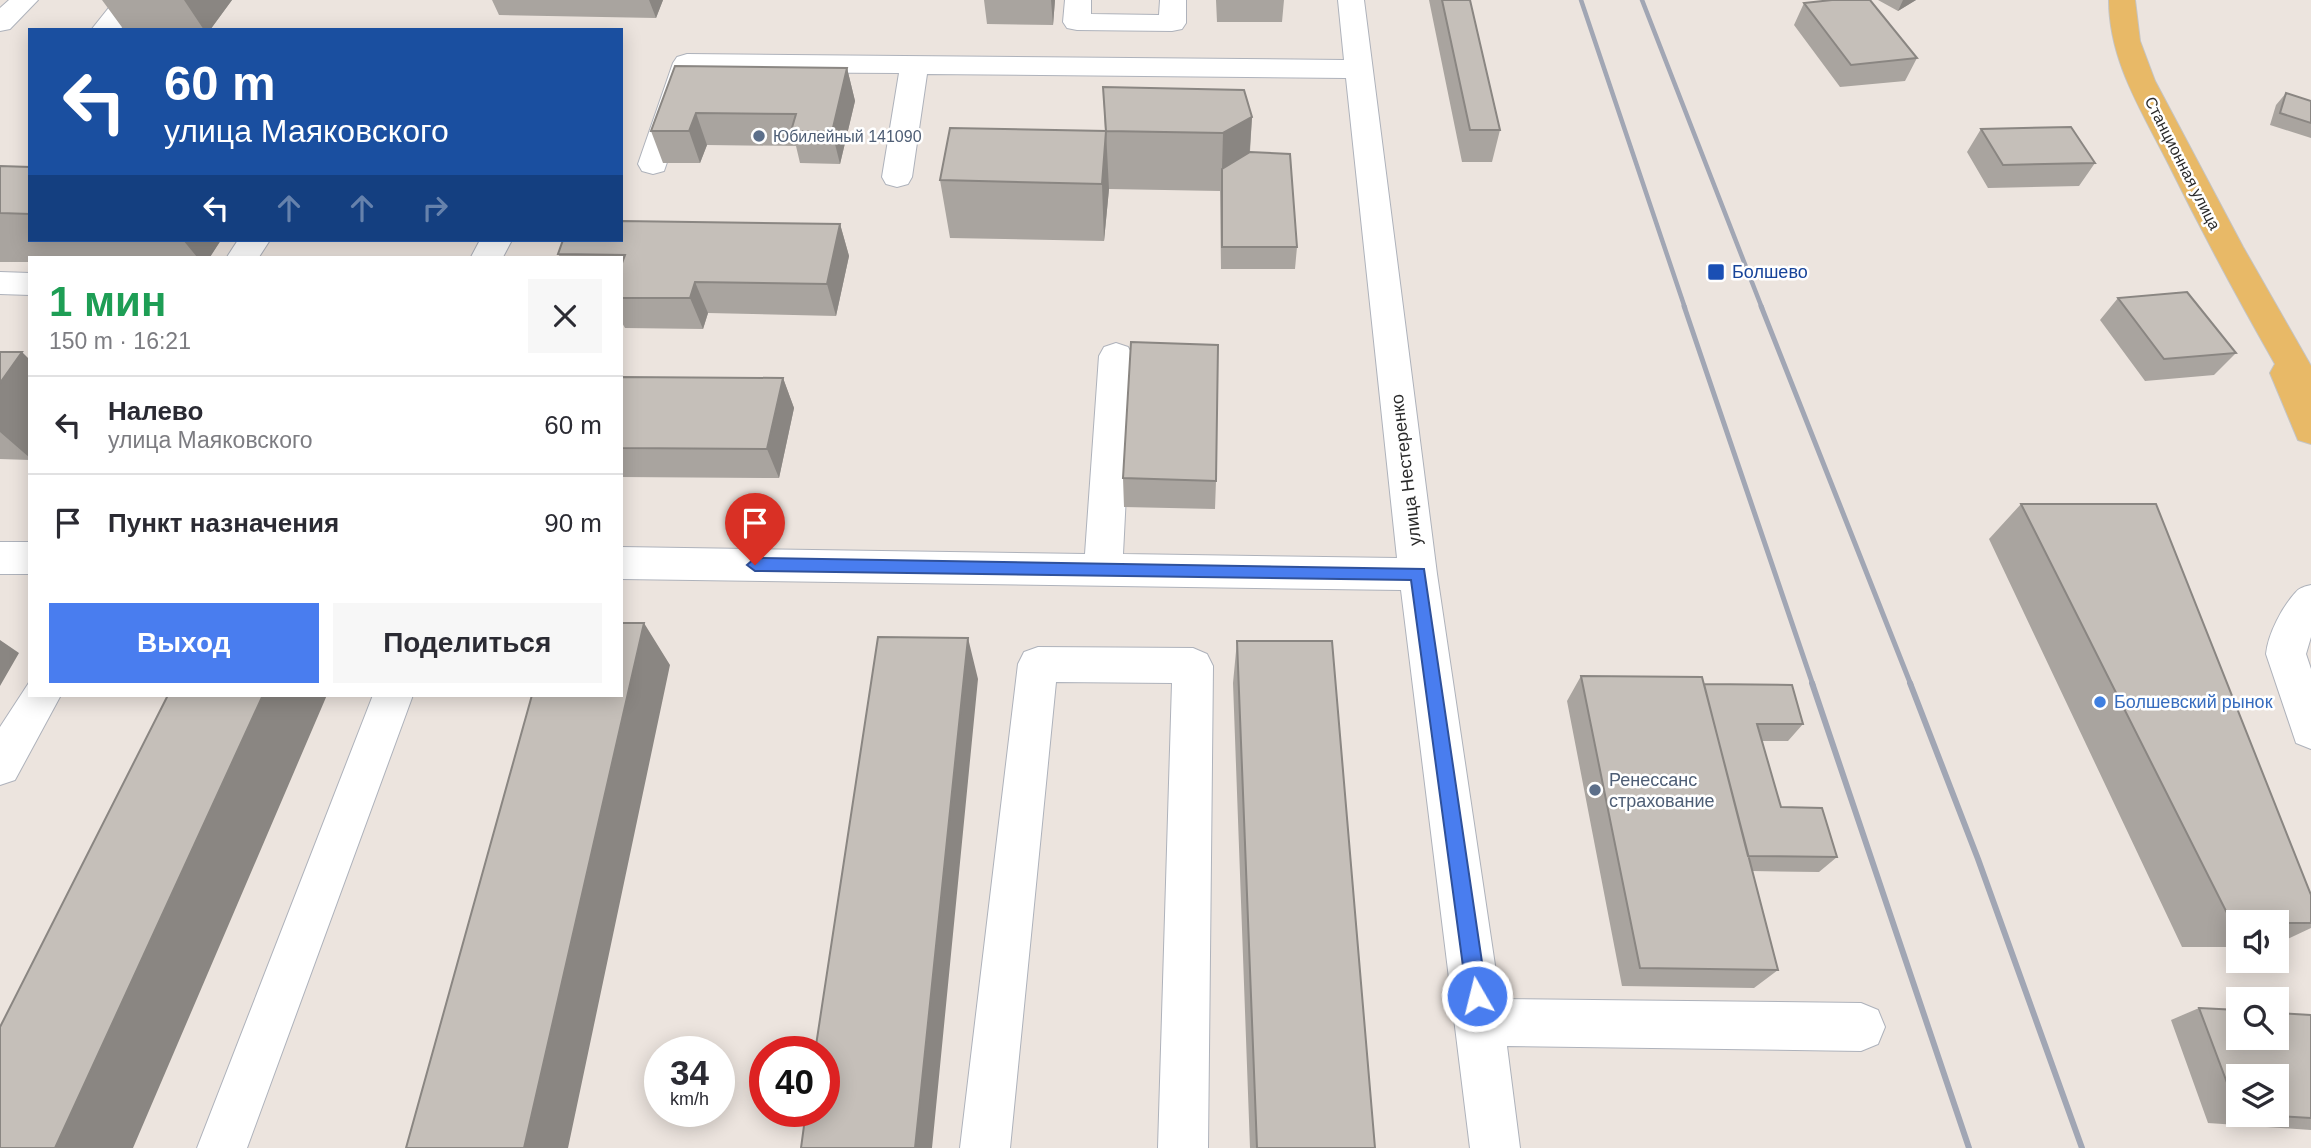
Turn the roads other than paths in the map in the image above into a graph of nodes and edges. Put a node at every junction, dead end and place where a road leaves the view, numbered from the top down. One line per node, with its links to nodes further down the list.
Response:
1 (25, 0): 7 (street)
2 (129, 0): 8 (street)
3 (1078, 0): 4 (street)
4 (1173, 0)
5 (1351, 0): 10 (street, улица Нестеренко)
6 (2122, 0): 15 (main road, Станционная улица)
7 (0, 23)
8 (107, 28)
9 (914, 66): 10 (street); 11 (street); 12 (street)
10 (1360, 69): 23 (street, улица Нестеренко)
11 (653, 164)
12 (897, 177)
13 (0, 283): 14 (street)
14 (28, 284)
15 (2264, 320): 17 (main road); 18 (main road)
16 (1116, 356): 22 (street)
17 (2311, 395)
18 (2311, 430)
19 (0, 558): 20 (street)
20 (28, 558)
21 (623, 563): 22 (street)
22 (1103, 570): 23 (street)
23 (1419, 574): 30 (street, улица Нестеренко)
24 (2311, 601): 25 (street)
25 (2301, 657): 28 (street)
26 (40, 697): 29 (street)
27 (392, 697): 32 (street)
28 (2311, 730)
29 (0, 766)
30 (1480, 1022): 31 (street); 35 (street, улица Нестеренко)
31 (1860, 1027)
32 (222, 1148)
33 (985, 1148): 34 (street)
34 (1183, 1148)
35 (1495, 1148)

